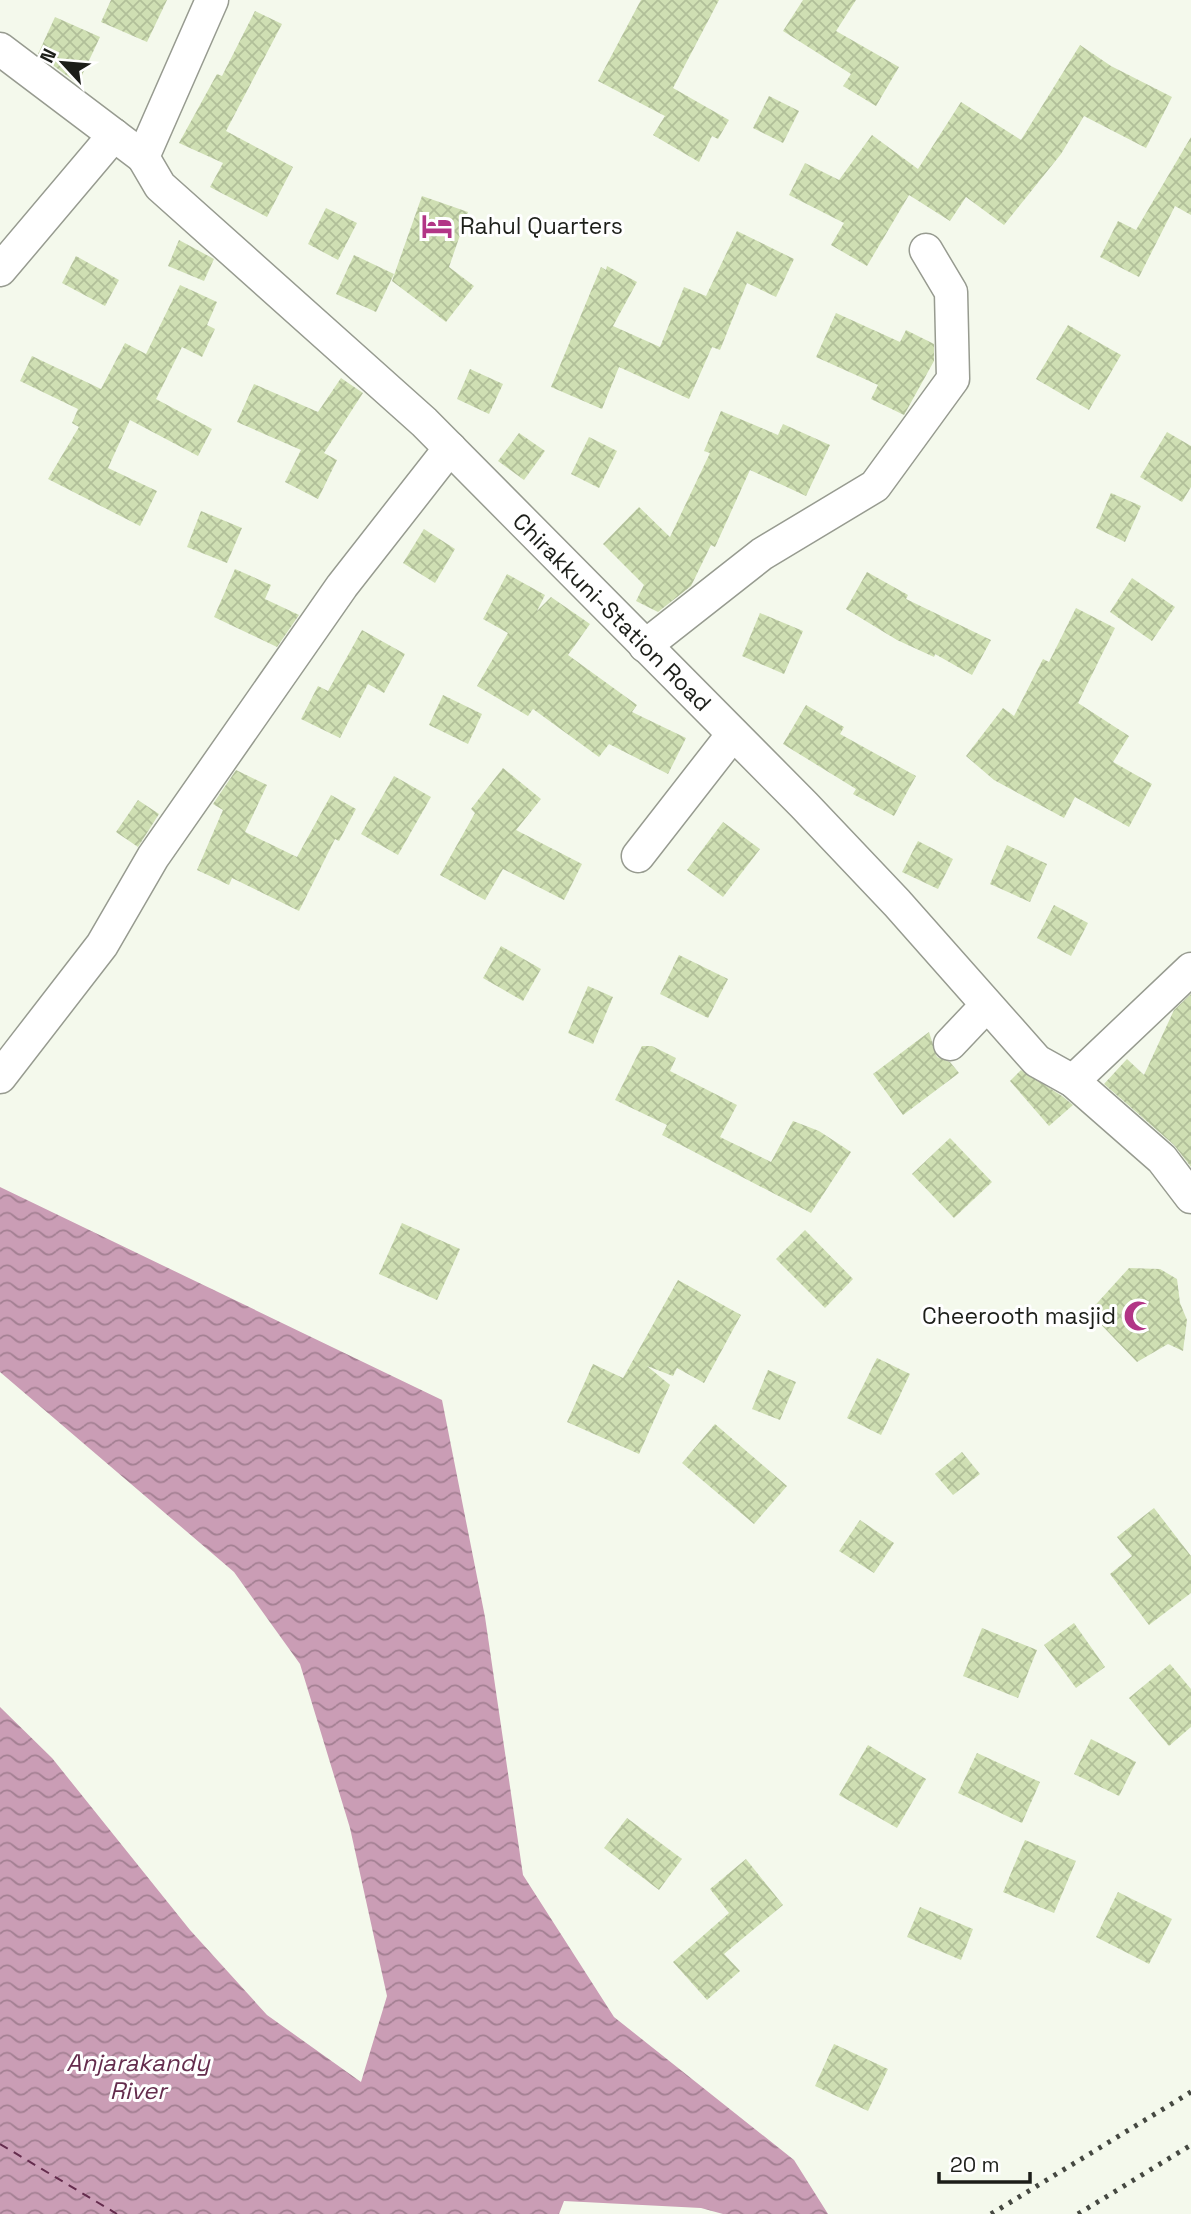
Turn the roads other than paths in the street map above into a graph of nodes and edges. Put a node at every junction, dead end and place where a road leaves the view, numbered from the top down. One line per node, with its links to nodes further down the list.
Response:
1 (212, 0): 4 (street)
2 (0, 48): 3 (street)
3 (114, 135): 4 (street); 6 (street)
4 (143, 157): 7 (street, Chirakkuni-Station Road)
5 (926, 250): 8 (street)
6 (0, 270)
7 (450, 448): 8 (street, Chirakkuni-Station Road); 14 (street)
8 (645, 646): 9 (street, Chirakkuni-Station Road)
9 (733, 734): 10 (street); 12 (street, Chirakkuni-Station Road)
10 (638, 856)
11 (1191, 969): 15 (street)
12 (986, 1006): 13 (street); 15 (street, Chirakkuni-Station Road)
13 (950, 1044)
14 (0, 1077)
15 (1073, 1082): 16 (street, Chirakkuni-Station Road)
16 (1191, 1197)

